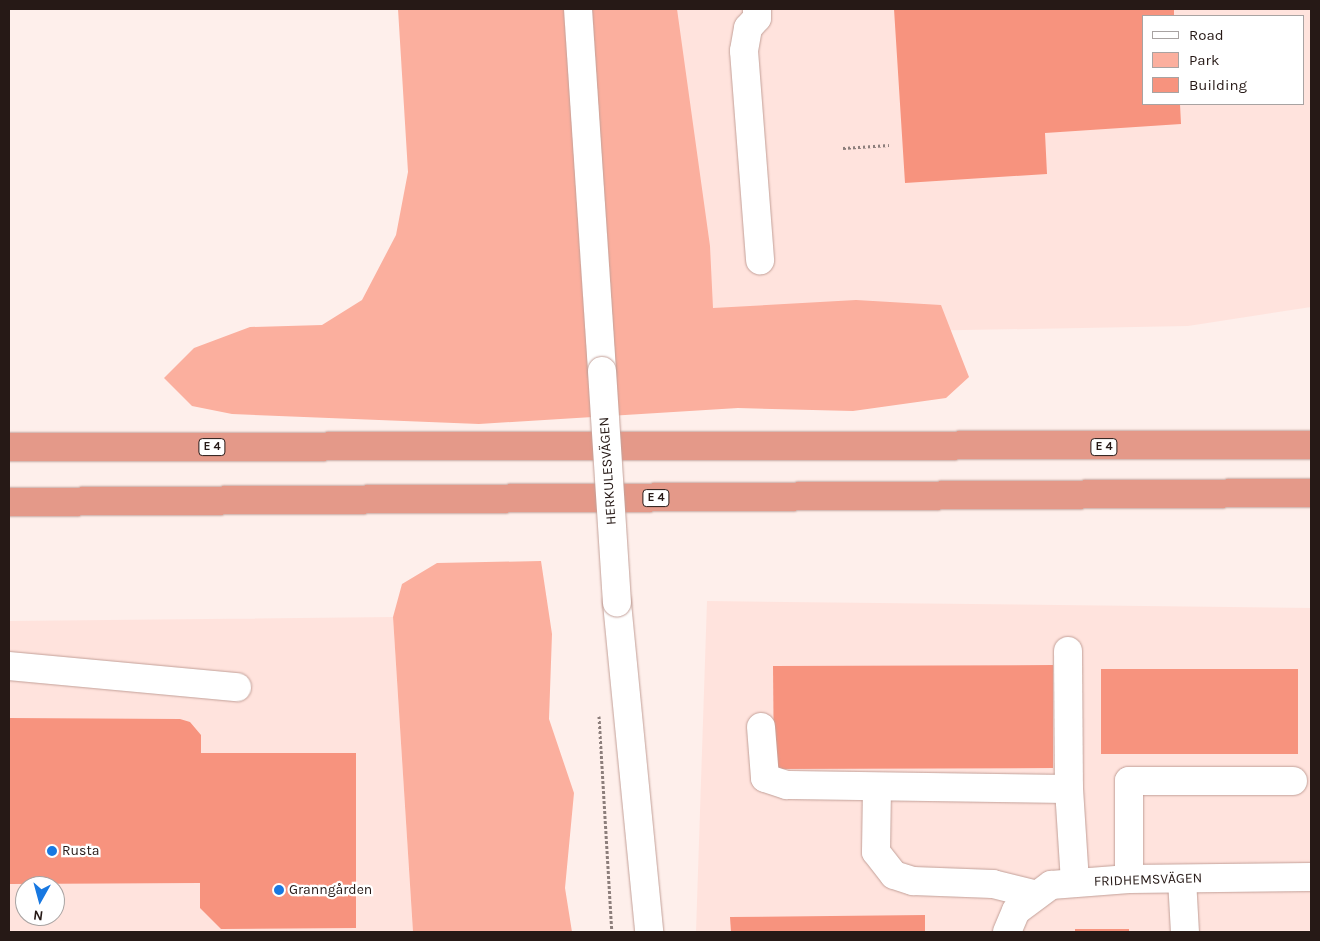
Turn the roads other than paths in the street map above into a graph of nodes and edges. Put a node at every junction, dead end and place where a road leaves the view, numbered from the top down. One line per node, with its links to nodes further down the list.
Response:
1 (578, 9): 20 (street, HERKULESVÄGEN, bridge)
2 (757, 9): 3 (street)
3 (760, 260)
4 (1311, 445): 5 (highway, E 4)
5 (9, 447)
6 (1311, 494): 7 (highway, E 4)
7 (9, 502)
8 (1068, 651): 14 (street)
9 (9, 666): 10 (street)
10 (237, 687)
11 (761, 727): 13 (street)
12 (1293, 781): 16 (street)
13 (877, 788): 14 (street); 19 (street)
14 (1069, 789): 18 (street)
15 (1311, 877): 17 (street, FRIDHEMSVÄGEN)
16 (1129, 879): 17 (street, FRIDHEMSVÄGEN); 18 (street, FRIDHEMSVÄGEN)
17 (1182, 879): 22 (street)
18 (1075, 883): 19 (street, FRIDHEMSVÄGEN)
19 (1037, 896): 21 (street, FRIDHEMSVÄGEN)
20 (649, 932)
21 (1007, 932)
22 (1185, 932)

